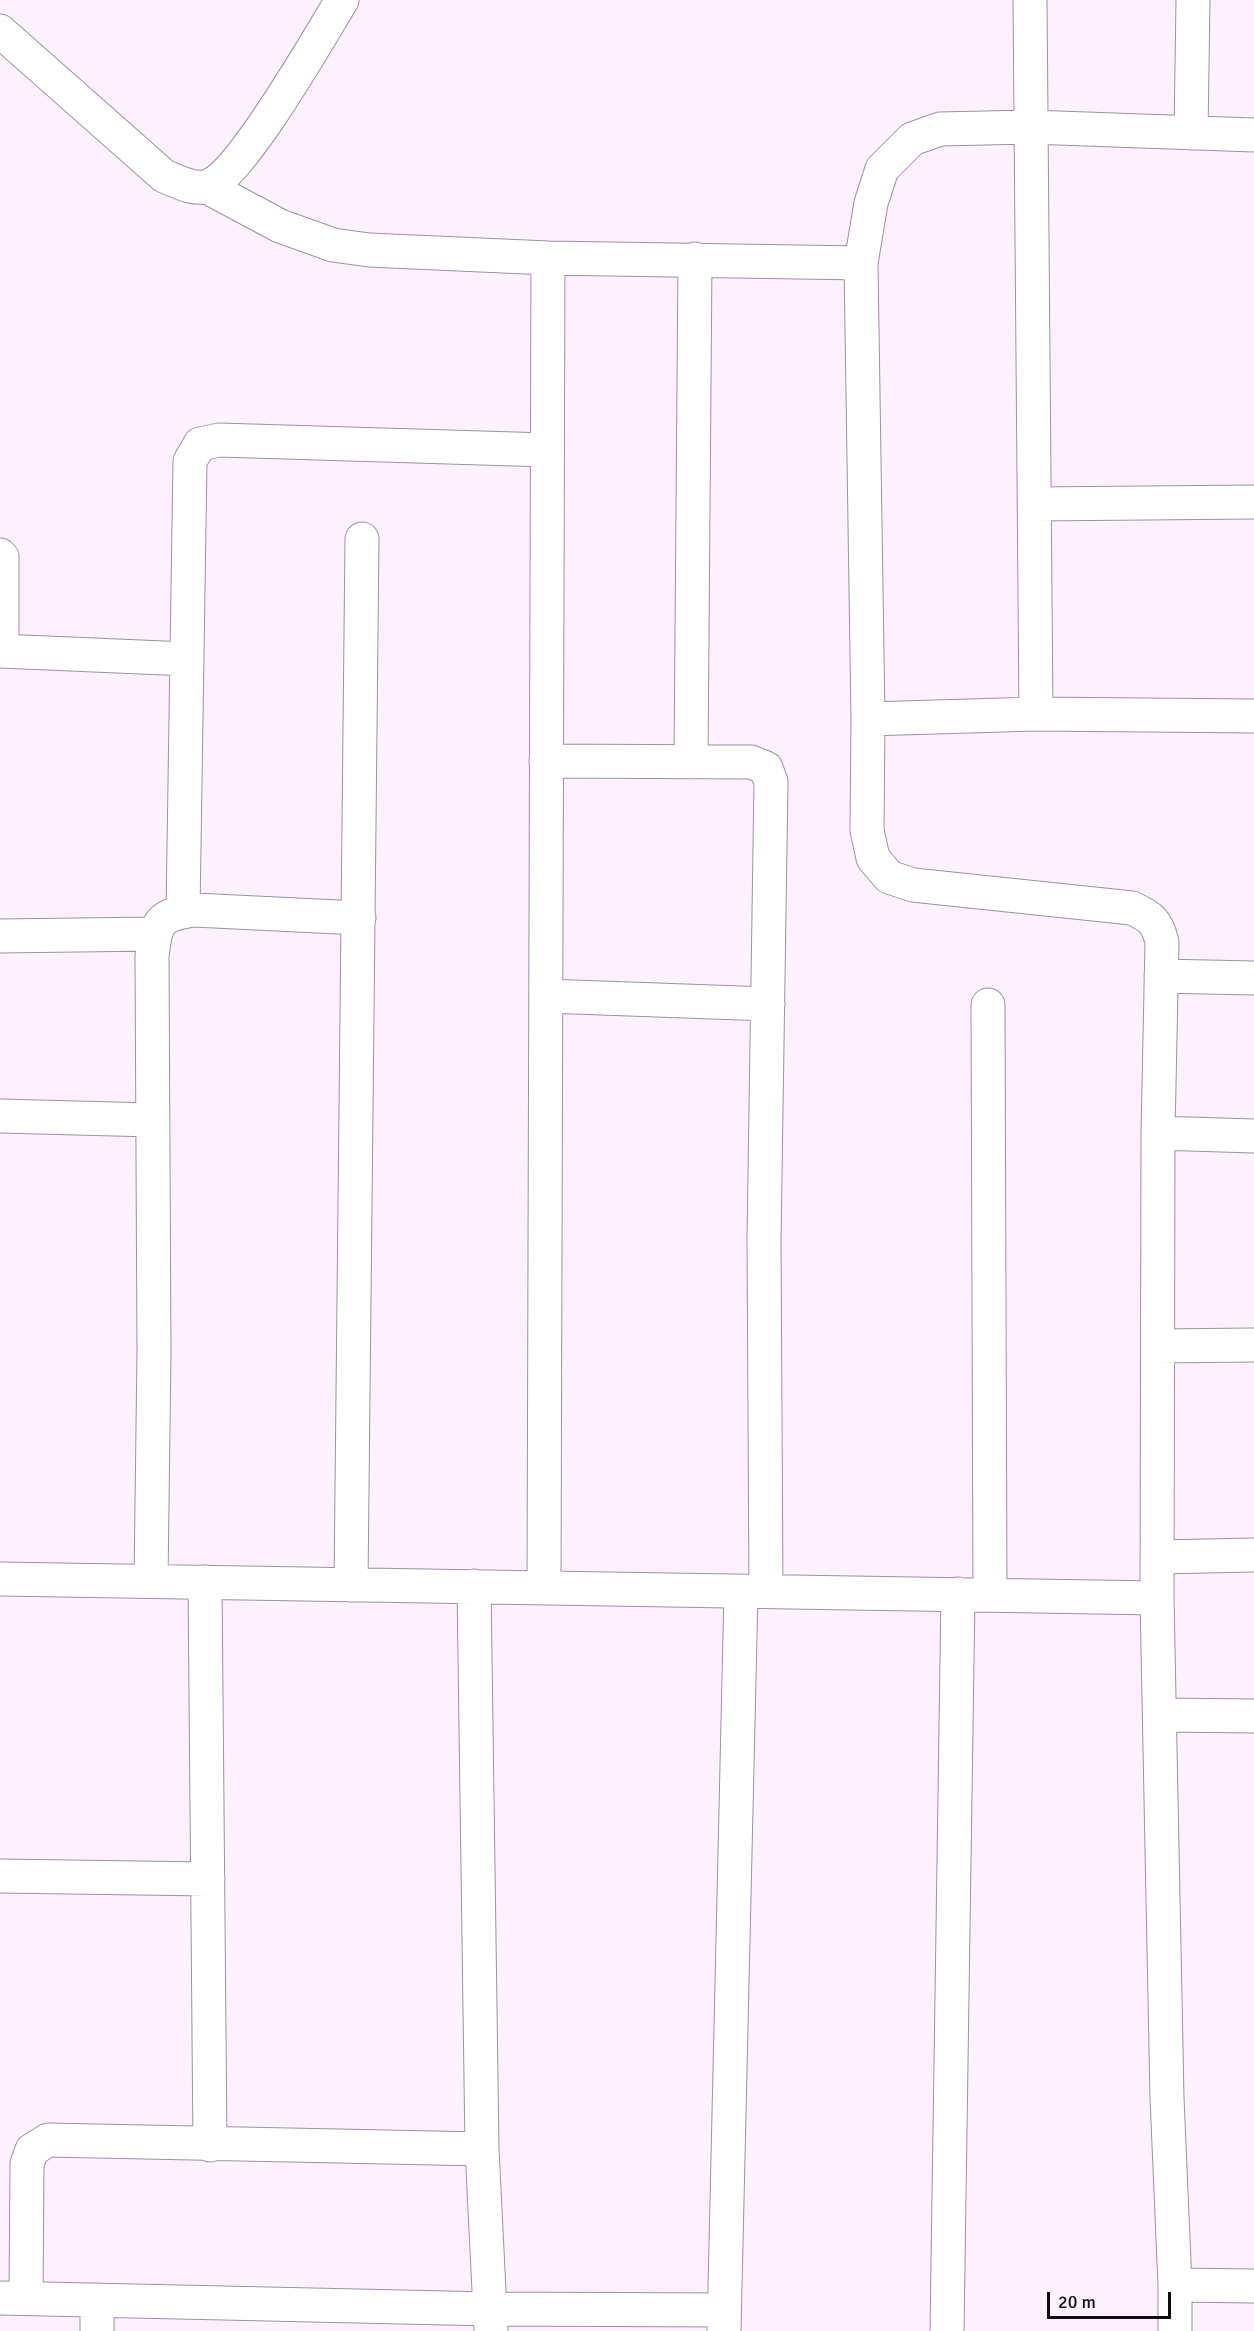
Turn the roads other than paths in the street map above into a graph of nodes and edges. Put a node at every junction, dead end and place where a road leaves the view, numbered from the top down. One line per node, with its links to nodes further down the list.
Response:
1 (342, 0): 8 (street)
2 (1030, 0): 5 (street)
3 (1193, 0): 6 (street)
4 (0, 31): 8 (street)
5 (1030, 127): 6 (street); 11 (street); 14 (street)
6 (1191, 133): 7 (street)
7 (1254, 135)
8 (207, 187): 9 (street)
9 (548, 258): 10 (street); 12 (street)
10 (695, 259): 11 (street); 23 (street)
11 (861, 263): 21 (street)
12 (547, 450): 18 (street); 22 (street)
13 (1254, 502): 14 (street)
14 (1035, 504): 19 (street)
15 (362, 539): 25 (street)
16 (0, 555): 17 (street)
17 (1, 651): 18 (street)
18 (187, 659): 24 (street)
19 (1036, 714): 20 (street); 21 (street)
20 (1254, 716)
21 (868, 719): 28 (street)
22 (546, 760): 23 (street); 30 (street)
23 (691, 762): 31 (street)
24 (183, 912): 25 (street); 26 (street)
25 (359, 918): 44 (street)
26 (155, 934): 27 (street); 34 (street)
27 (0, 936)
28 (1161, 976): 29 (street); 35 (street)
29 (1254, 978)
30 (546, 996): 31 (street); 46 (street)
31 (768, 1004): 47 (street)
32 (987, 1005): 49 (street)
33 (0, 1116): 34 (street)
34 (153, 1120): 42 (street)
35 (1158, 1133): 36 (street); 38 (street)
36 (1254, 1136)
37 (1254, 1345): 38 (street)
38 (1158, 1346): 40 (street)
39 (1254, 1555): 40 (street)
40 (1158, 1557): 50 (street)
41 (0, 1579): 42 (street)
42 (151, 1581): 43 (street)
43 (206, 1582): 44 (street); 54 (street)
44 (351, 1585): 45 (street)
45 (474, 1586): 46 (street); 56 (street)
46 (544, 1586): 47 (street)
47 (753, 1591): 48 (street); 62 (street)
48 (958, 1594): 49 (street); 63 (street)
49 (990, 1595): 50 (street)
50 (1157, 1598): 51 (street)
51 (1160, 1715): 52 (street); 57 (street)
52 (1254, 1716)
53 (0, 1876): 54 (street)
54 (208, 1879): 55 (street)
55 (210, 2145): 56 (street); 59 (street)
56 (482, 2149): 61 (street)
57 (1175, 2284): 58 (street); 64 (street)
58 (1254, 2286)
59 (13, 2298): 60 (street)
60 (97, 2315): 61 (street)
61 (491, 2320): 62 (street)
62 (724, 2321)
63 (947, 2331)
64 (1175, 2331)

